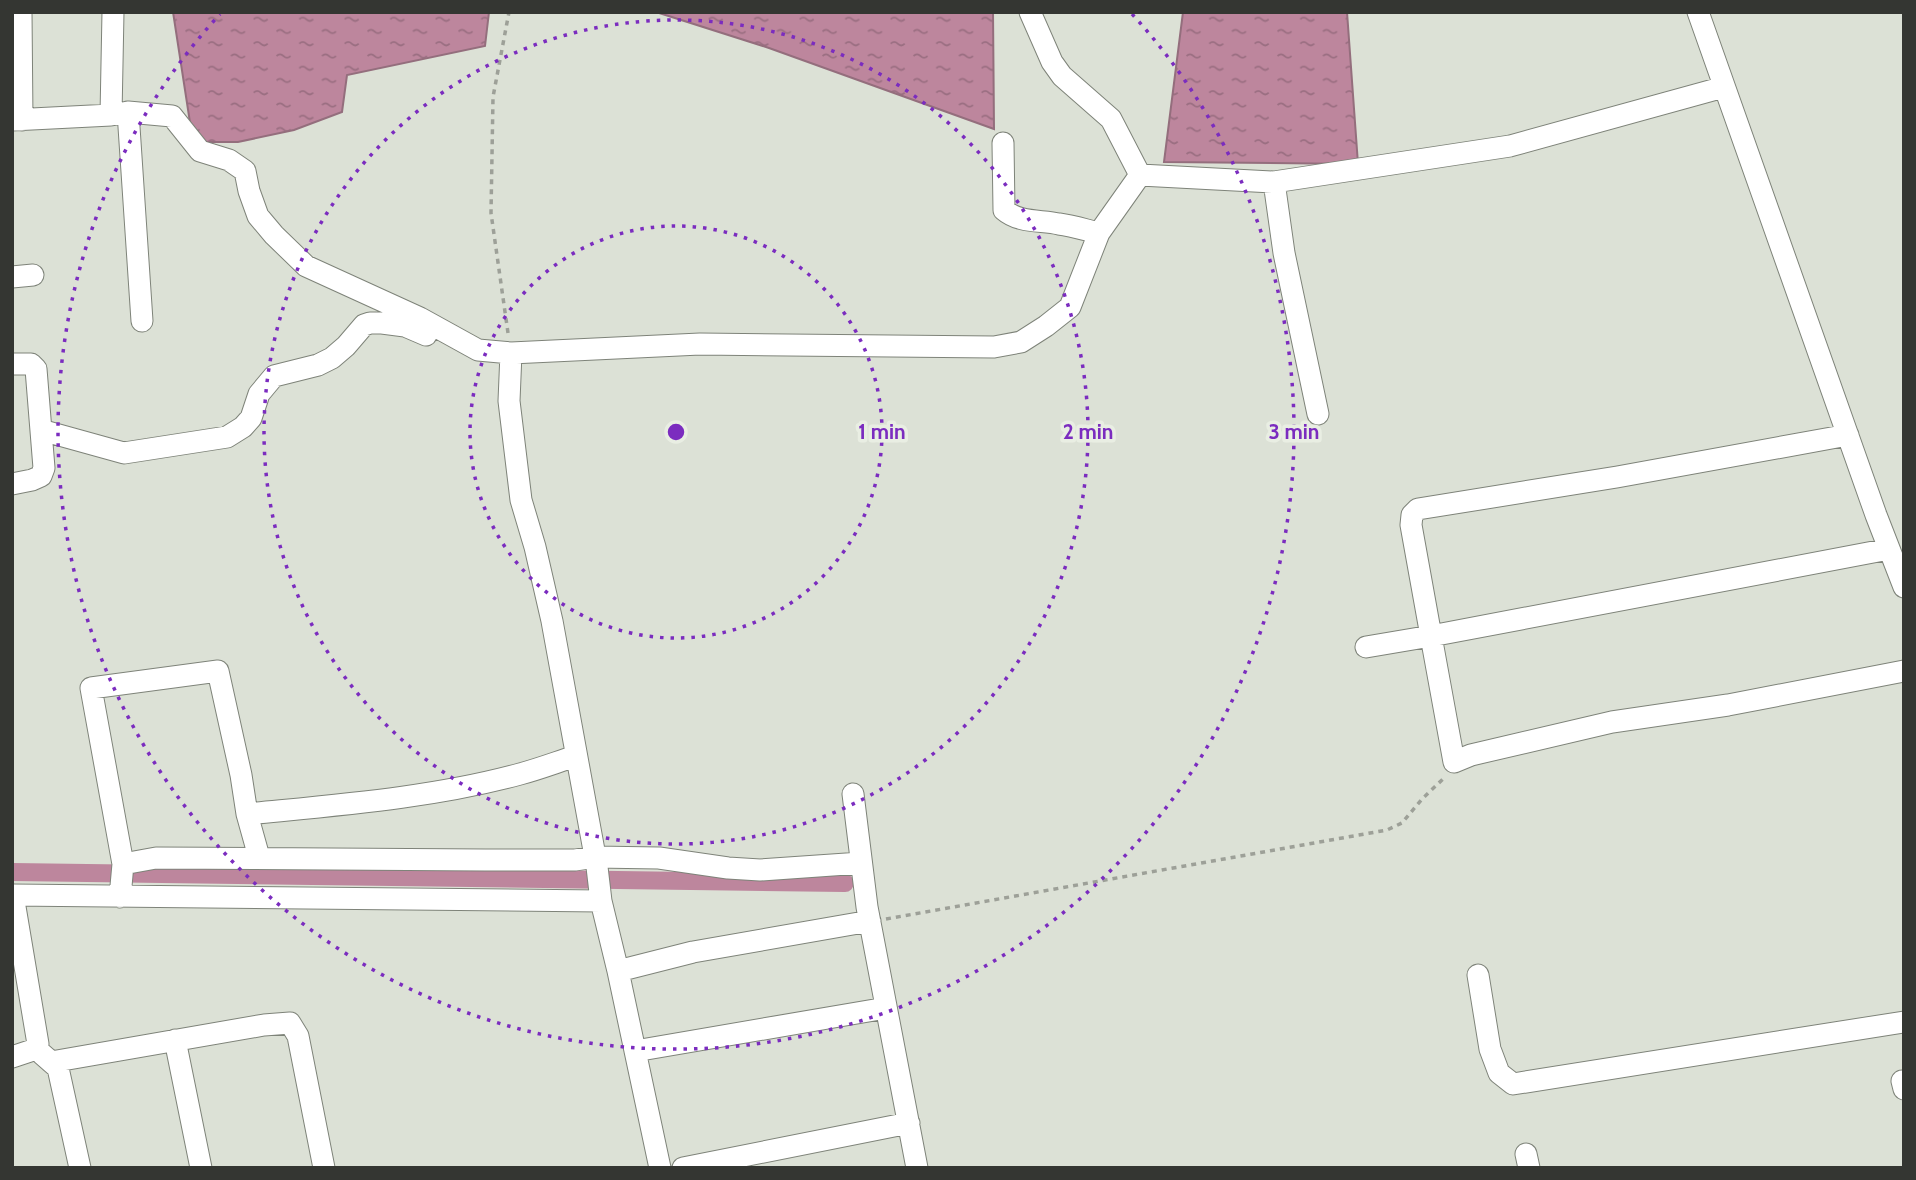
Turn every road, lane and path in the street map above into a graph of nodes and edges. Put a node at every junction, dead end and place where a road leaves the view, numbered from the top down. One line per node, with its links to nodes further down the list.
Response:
1 (21, 12): 8 (street)
2 (113, 12): 7 (street)
3 (509, 12): 15 (path)
4 (1030, 12): 10 (street)
5 (1698, 12): 6 (street)
6 (1724, 87): 11 (street); 19 (street)
7 (120, 114): 8 (street); 13 (street); 14 (street)
8 (17, 120)
9 (1003, 143): 12 (street)
10 (1140, 175): 11 (street); 12 (street)
11 (1274, 182): 17 (street)
12 (1099, 233): 15 (street)
13 (142, 321)
14 (478, 350): 15 (street); 18 (street)
15 (511, 353): 26 (street)
16 (12, 364): 18 (street)
17 (1318, 414)
18 (41, 430): 20 (street)
19 (1847, 435): 21 (street); 23 (street)
20 (12, 484)
21 (1889, 549): 22 (street); 23 (street)
22 (1904, 587)
23 (1431, 636): 24 (street); 27 (street)
24 (1366, 647)
25 (1904, 671): 27 (street)
26 (576, 756): 29 (street); 33 (street)
27 (1454, 762): 36 (path)
28 (853, 794): 31 (street)
29 (247, 814): 30 (street); 32 (street)
30 (259, 857): 32 (street); 33 (street)
31 (861, 863): 33 (street); 36 (street)
32 (123, 864): 35 (street)
33 (598, 876): 35 (street); 37 (street)
34 (13, 895): 35 (street); 43 (street)
35 (120, 897)
36 (870, 921): 37 (street); 39 (street)
37 (618, 971): 42 (street)
38 (1478, 975): 40 (street)
39 (886, 1008): 42 (street); 45 (street)
40 (1904, 1022)
41 (175, 1040): 43 (street); 47 (street); 48 (street)
42 (635, 1051): 49 (street)
43 (43, 1056): 44 (street); 46 (street)
44 (12, 1057)
45 (909, 1124): 50 (street); 51 (street)
46 (80, 1168)
47 (201, 1168)
48 (324, 1168)
49 (660, 1168)
50 (683, 1168)
51 (917, 1168)

